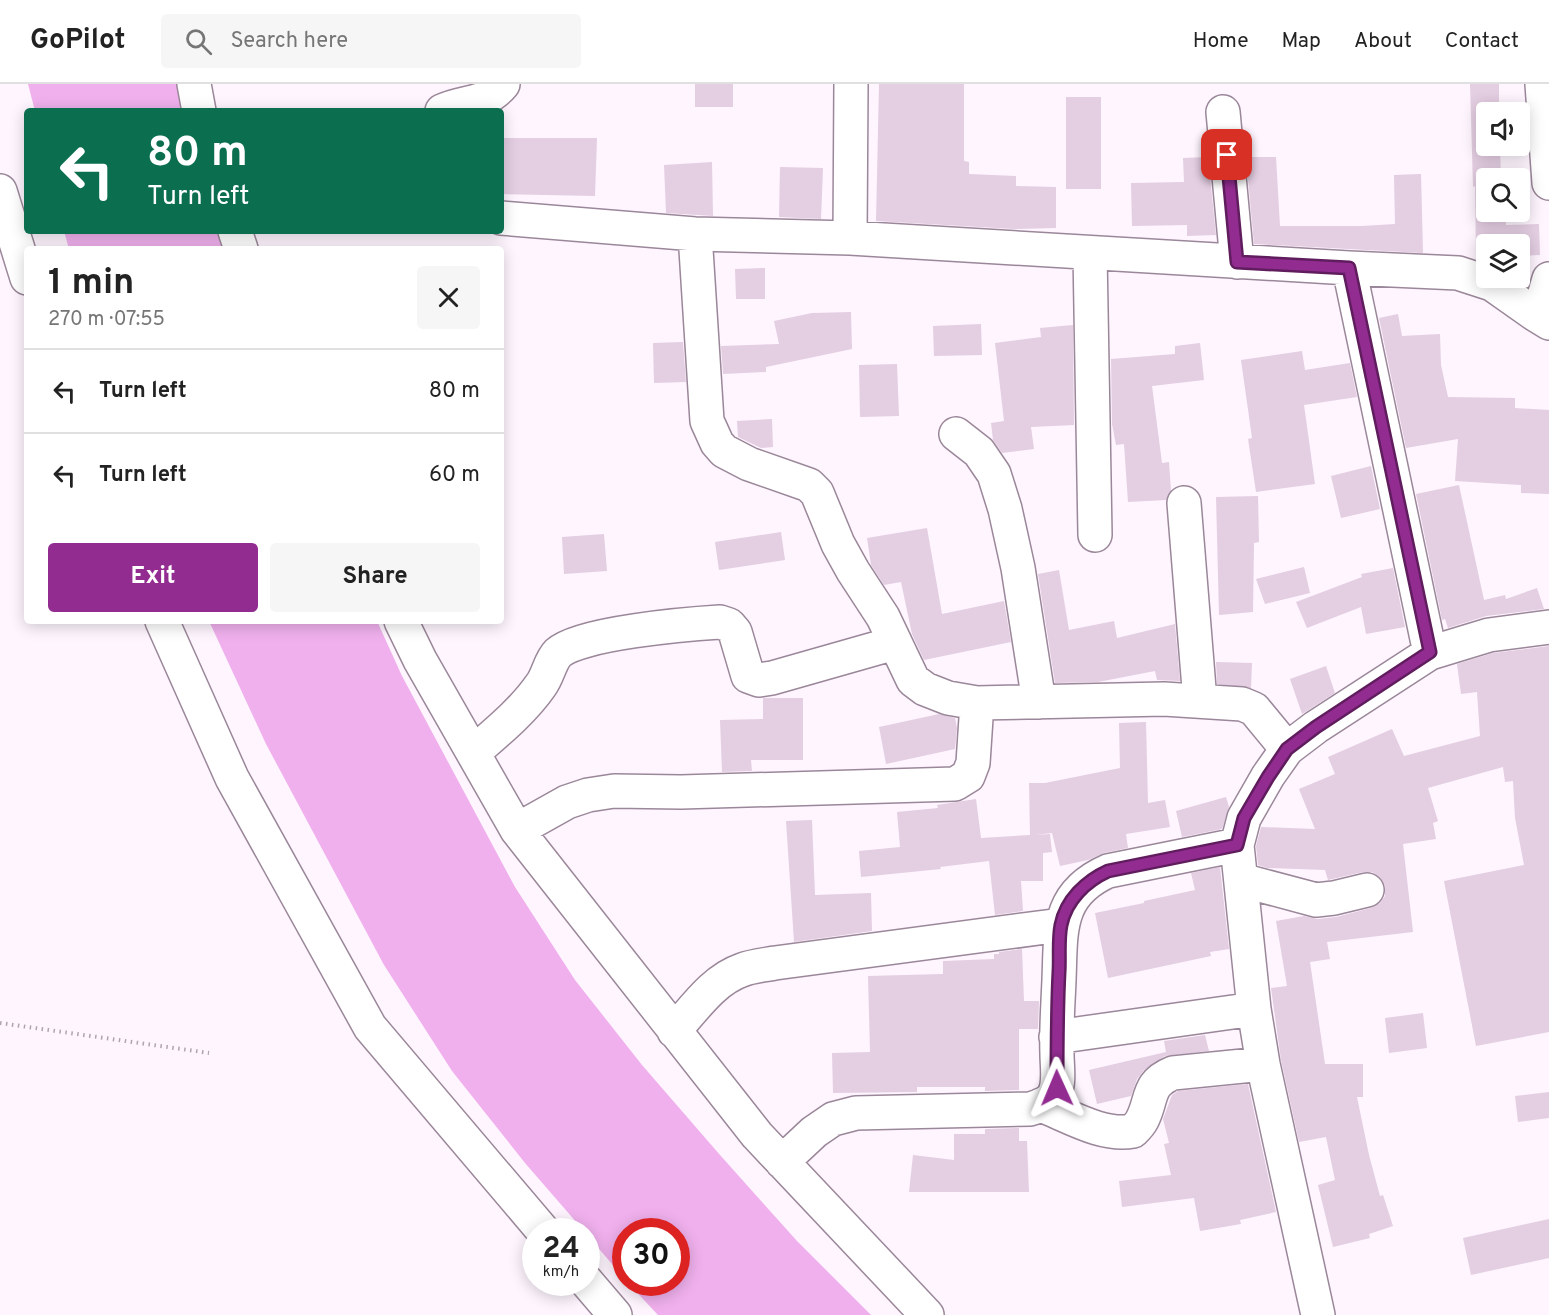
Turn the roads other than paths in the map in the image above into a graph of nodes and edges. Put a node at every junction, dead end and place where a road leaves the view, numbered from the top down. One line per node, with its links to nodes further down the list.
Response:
1 (194, 84): 5 (street)
2 (503, 84): 6 (street)
3 (851, 84): 12 (street)
4 (1542, 84): 8 (street)
5 (198, 108)
6 (449, 108)
7 (1223, 112): 14 (street)
8 (1549, 183)
9 (0, 191): 15 (street)
10 (504, 218): 11 (street)
11 (695, 234): 12 (street); 25 (street)
12 (850, 238): 13 (street)
13 (1090, 253): 14 (street); 21 (street)
14 (1237, 262): 16 (street)
15 (24, 268)
16 (1349, 268): 18 (street); 26 (street)
17 (1549, 279): 18 (street)
18 (1543, 319)
19 (956, 434): 28 (street)
20 (1184, 503): 27 (street)
21 (1095, 535)
22 (163, 624): 43 (street)
23 (402, 624): 31 (street)
24 (1549, 627): 26 (street)
25 (895, 644): 29 (street); 31 (street)
26 (1430, 652): 30 (street)
27 (1200, 701): 28 (street); 30 (street)
28 (1039, 702): 29 (street)
29 (977, 703): 32 (street)
30 (1287, 749): 33 (street)
31 (473, 753): 32 (street)
32 (517, 830): 38 (street)
33 (1237, 845): 34 (street); 36 (street)
34 (1241, 880): 35 (street); 37 (street)
35 (1367, 890)
36 (1061, 925): 38 (street); 39 (street)
37 (1254, 1008): 39 (street); 40 (street)
38 (674, 1031): 42 (street)
39 (1056, 1037): 41 (street)
40 (1263, 1064): 41 (street); 47 (street)
41 (1041, 1105): 42 (street)
42 (782, 1162): 46 (street)
43 (532, 1218)
44 (599, 1296): 45 (street)
45 (615, 1315)
46 (927, 1315)
47 (1318, 1315)

